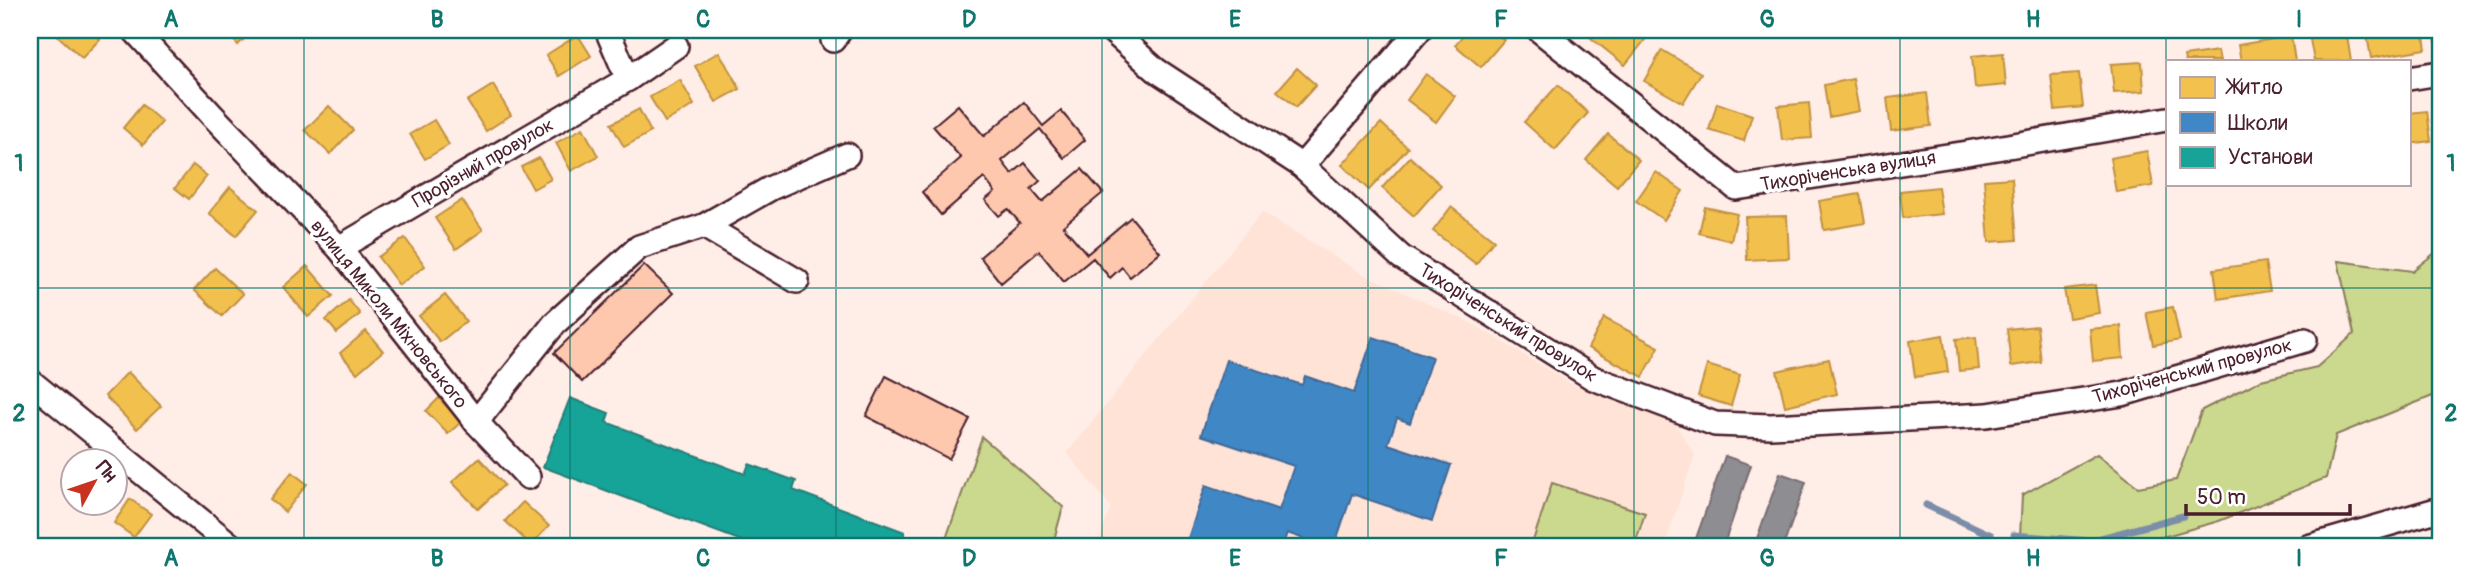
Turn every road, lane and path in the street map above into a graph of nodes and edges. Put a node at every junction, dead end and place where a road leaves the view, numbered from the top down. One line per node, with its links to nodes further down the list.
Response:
1 (607, 30): 9 (street)
2 (1111, 30): 12 (street, Тихоріченський провулок)
3 (1419, 30): 12 (street)
4 (1539, 30): 10 (street, Тихоріченська вулиця)
5 (143, 33): 14 (street, вулиця Миколи Міхновського)
6 (676, 46): 9 (street, Прорізний провулок)
7 (2440, 73): 8 (street)
8 (2410, 78)
9 (628, 79): 14 (street, Прорізний провулок)
10 (2166, 119)
11 (847, 155): 13 (street)
12 (1302, 166): 16 (street, Тихоріченський провулок)
13 (704, 226): 15 (street); 18 (street)
14 (339, 248): 18 (street, вулиця Миколи Міхновського)
15 (797, 281)
16 (2305, 340)
17 (30, 381): 21 (street)
18 (476, 422): 19 (street, вулиця Миколи Міхновського)
19 (528, 477)
20 (2440, 509): 22 (street)
21 (233, 547)
22 (2308, 547)

